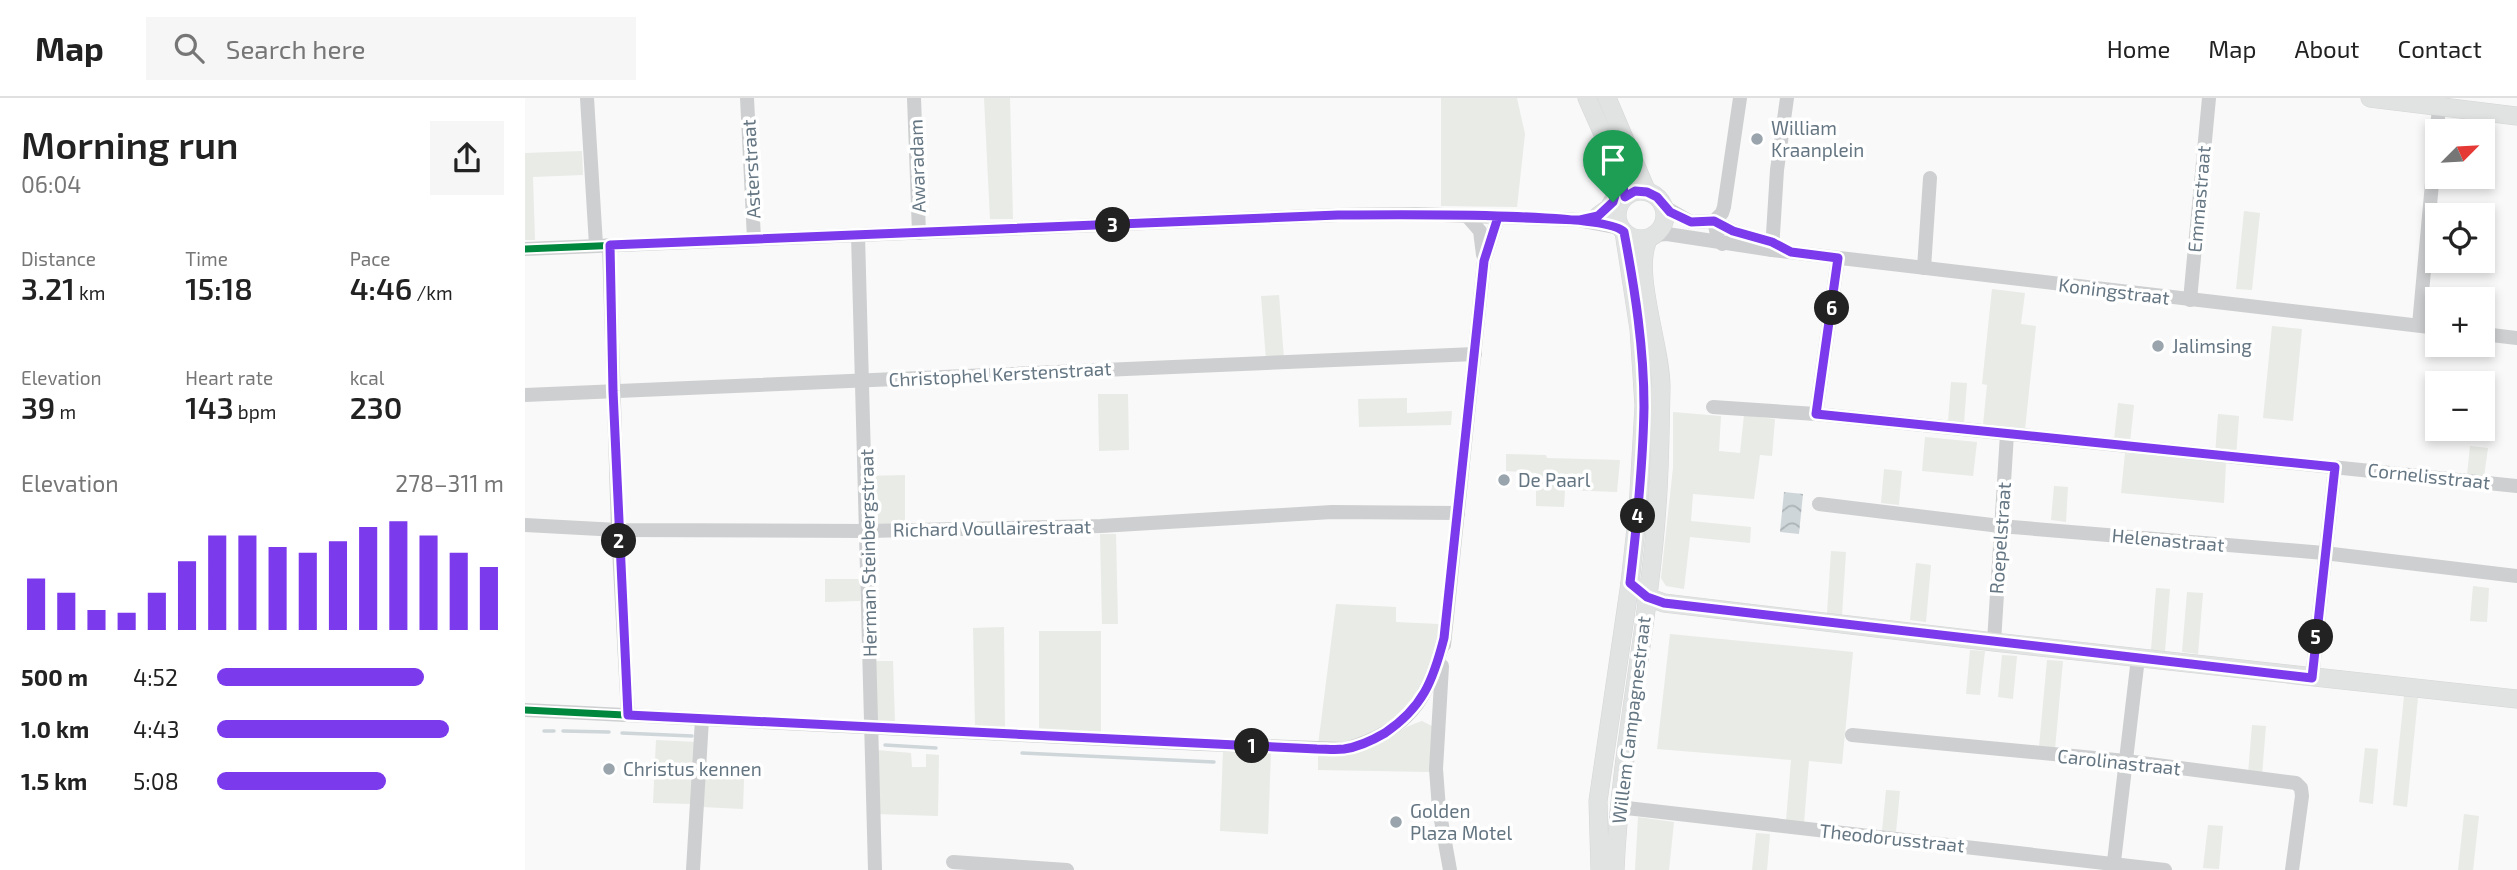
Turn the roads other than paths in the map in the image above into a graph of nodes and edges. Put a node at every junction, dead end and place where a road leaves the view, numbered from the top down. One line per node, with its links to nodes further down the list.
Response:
1 (587, 98): 28 (street)
2 (747, 98): 26 (street, Asterstraat)
3 (914, 98): 23 (street, Awaradam)
4 (1587, 98): 12 (main road)
5 (1607, 98): 14 (main road)
6 (1740, 98): 21 (street)
7 (1787, 98): 29 (street)
8 (2209, 98): 34 (street, Emmastraat)
9 (2370, 98): 10 (main road)
10 (2427, 103): 11 (main road); 35 (street)
11 (2517, 117)
12 (1621, 176): 15 (main road); 18 (main road)
13 (1930, 178): 33 (street)
14 (1647, 192): 15 (main road); 16 (main road)
15 (1621, 203): 18 (street); 22 (main road)
16 (1663, 206): 21 (street, Koningstraat); 25 (main road)
17 (1467, 216): 19 (street); 23 (street); 32 (street)
18 (1598, 216): 20 (street)
19 (1498, 217): 20 (street); 32 (street)
20 (1580, 220): 22 (street)
21 (1714, 221): 27 (street); 29 (street, Koningstraat)
22 (1622, 230): 25 (main road); 56 (main road, Willem Campagnestraat)
23 (919, 233): 24 (street)
24 (858, 235): 26 (street); 40 (street, Herman Steinbergstraat)
25 (1652, 236): 27 (street, Koningstraat); 57 (main road, Willem Campagnestraat)
26 (754, 239): 28 (street)
27 (1722, 244): 29 (street, Koningstraat)
28 (603, 245): 30 (street); 41 (street)
29 (1772, 246): 31 (street, Koningstraat)
30 (525, 249)
31 (1838, 258): 33 (street, Koningstraat); 44 (street)
32 (1484, 261): 39 (street)
33 (1924, 268): 34 (street, Koningstraat)
34 (2190, 300): 35 (street, Koningstraat)
35 (2419, 325): 36 (street, Koningstraat)
36 (2425, 326)
37 (2495, 335): 38 (street)
38 (2517, 338)
39 (1475, 354): 40 (street, Christophel Kerstenstraat); 49 (street)
40 (863, 380): 41 (street, Christophel Kerstenstraat); 53 (street, Herman Steinbergstraat)
41 (613, 391): 42 (street, Christophel Kerstenstraat); 52 (street)
42 (525, 395)
43 (1713, 407): 44 (street, Cornelisstraat)
44 (1816, 414): 45 (street, Cornelisstraat)
45 (2007, 434): 46 (street, Cornelisstraat); 51 (street, Roepelstraat)
46 (2335, 467): 47 (street, Cornelisstraat); 54 (street)
47 (2517, 486)
48 (1819, 504): 51 (street, Helenastraat)
49 (1458, 513): 53 (street, Richard Voullairestraat); 58 (street)
50 (525, 525): 52 (street, Richard Voullairestraat)
51 (2000, 526): 54 (street, Helenastraat); 59 (street, Roepelstraat)
52 (618, 530): 53 (street, Richard Voullairestraat); 64 (street)
53 (867, 531): 67 (street, Herman Steinbergstraat)
54 (2324, 553): 55 (street, Helenastraat); 61 (street)
55 (2517, 576)
56 (1630, 583): 57 (main road); 79 (main road, Willem Campagnestraat)
57 (1647, 597): 59 (main road); 71 (main road, Willem Campagnestraat)
58 (1444, 638): 66 (street); 68 (street)
59 (1994, 642): 60 (main road)
60 (2138, 658): 61 (main road); 70 (street)
61 (2312, 678): 62 (main road)
62 (2517, 699)
63 (525, 710): 64 (street)
64 (628, 715): 65 (street)
65 (702, 719): 67 (street); 75 (street)
66 (1402, 721): 67 (street); 68 (street)
67 (872, 728): 76 (street, Herman Steinbergstraat)
68 (1438, 728): 78 (street)
69 (1852, 734): 70 (street, Carolinastraat)
70 (2126, 761): 74 (street); 82 (street, Carolinastraat)
71 (1618, 807): 74 (street, Theodorusstraat); 80 (main road, Willem Campagnestraat)
72 (953, 862): 73 (street)
73 (989, 867): 77 (street)
74 (2113, 867): 81 (street, Theodorusstraat)
75 (693, 870)
76 (875, 870)
77 (1067, 870)
78 (1450, 870)
79 (1600, 870)
80 (1615, 870)
81 (2165, 870)
82 (2293, 870)

